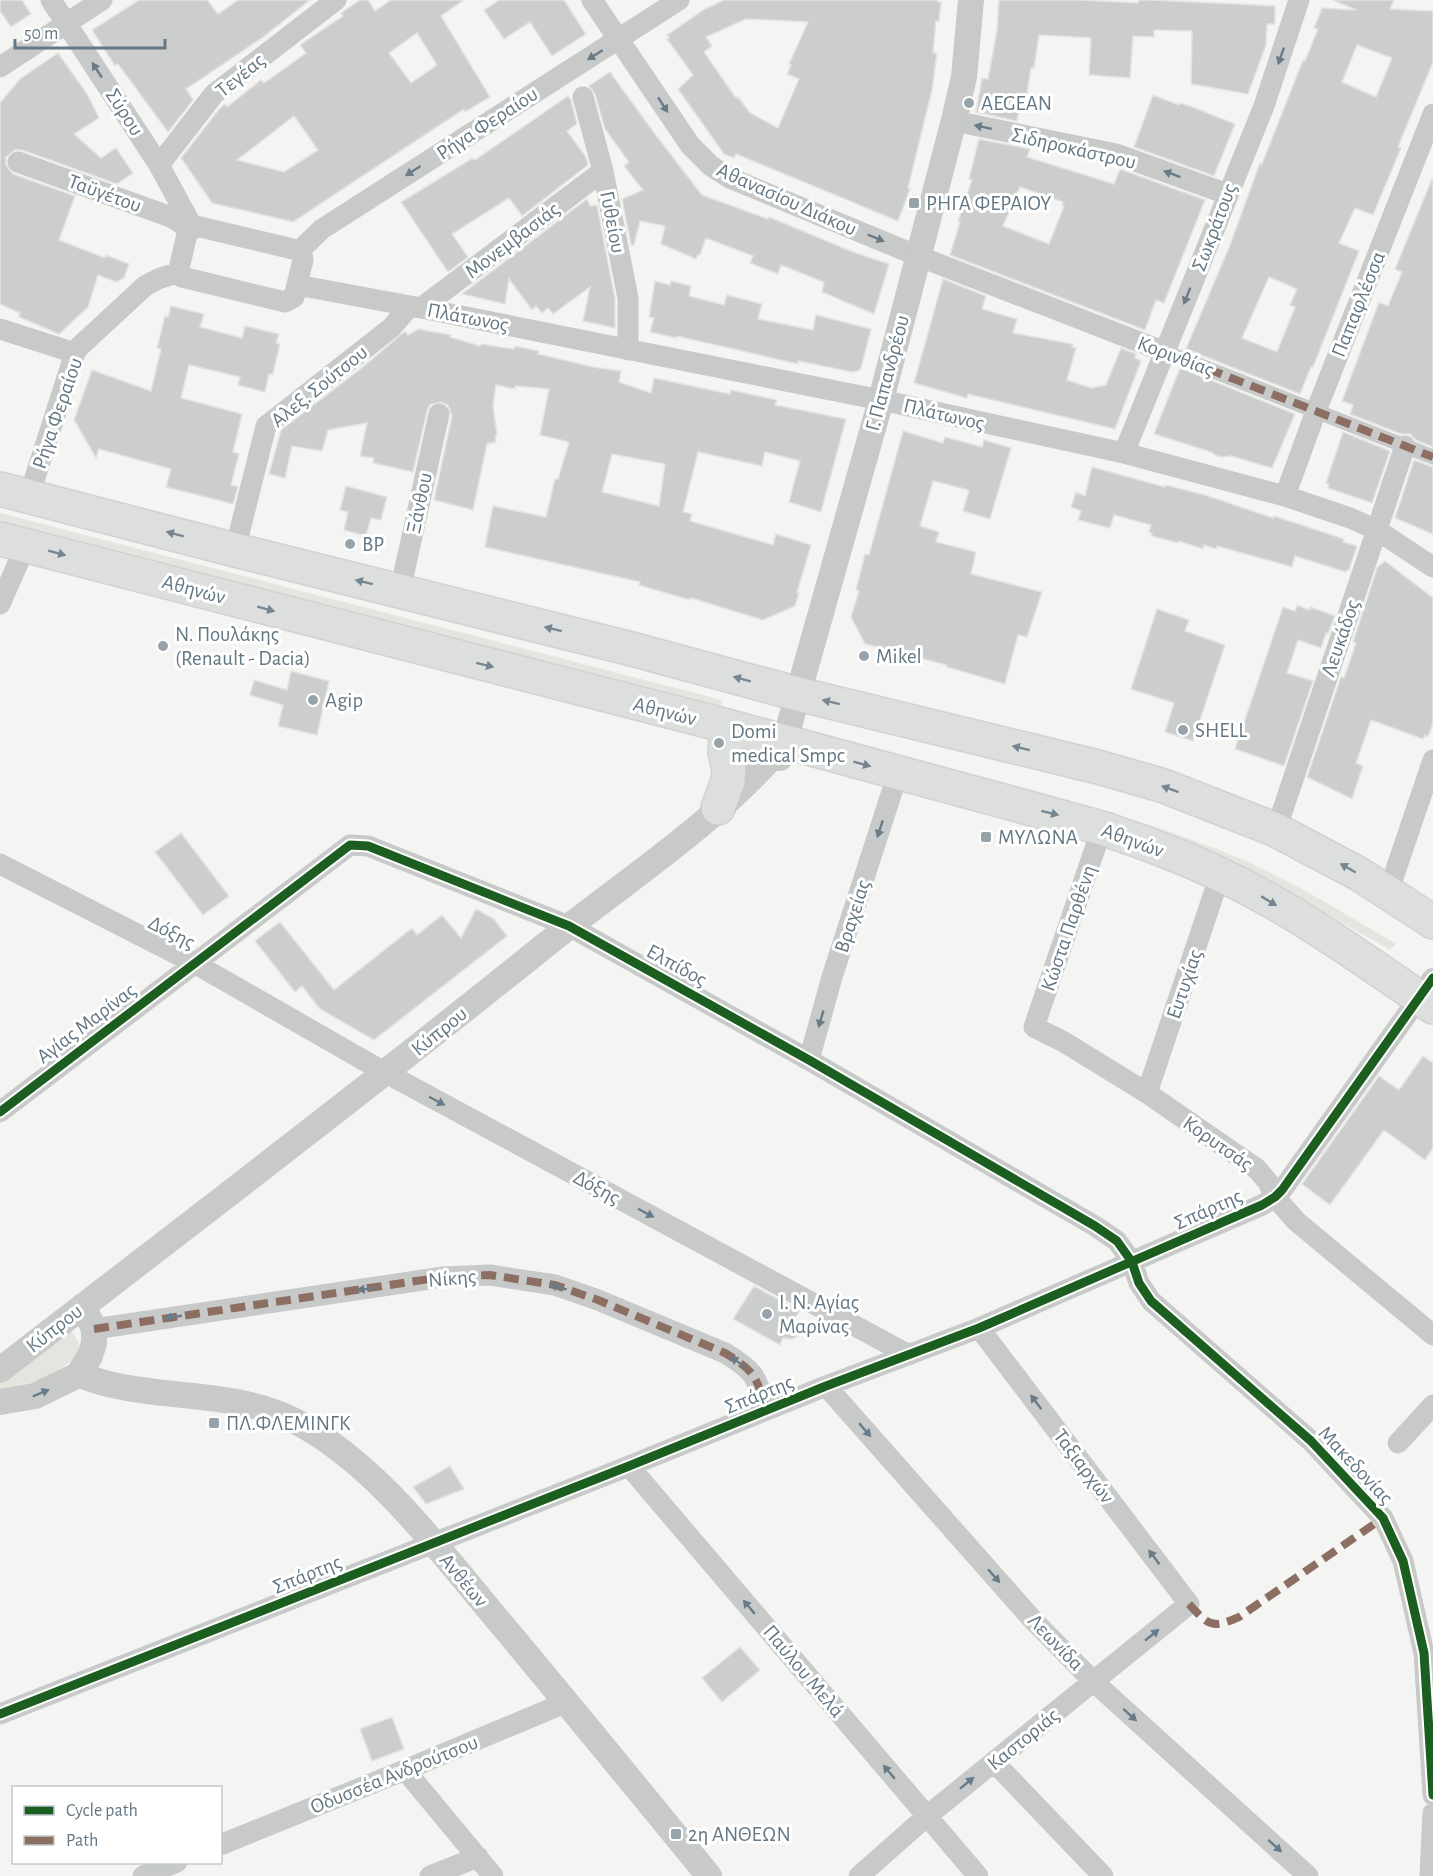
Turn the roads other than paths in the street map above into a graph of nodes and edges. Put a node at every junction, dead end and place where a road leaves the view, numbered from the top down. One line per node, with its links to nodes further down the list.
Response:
1 (51, 0): 8 (street, Σύρου)
2 (102, 0): 8 (street)
3 (336, 0): 15 (street, Τεγέας)
4 (592, 0): 9 (street, Αθανασίου Διάκου)
5 (679, 0): 9 (street, Ρήγα Φεραίου)
6 (971, 0): 13 (street, Γ. Παπανδρέου)
7 (1299, 0): 17 (street, Σωκράτους, one-way to 17)
8 (67, 24): 10 (street); 15 (street, Σύρου, one-way to 8)
9 (620, 39): 19 (street, Ρήγα Φεραίου, one-way to 19); 20 (street, Αθανασίου Διάκου, one-way to 20)
10 (0, 68)
11 (583, 97): 16 (street, Γυθείου)
12 (1433, 114): 29 (street, Παπαφλέσσα)
13 (954, 121): 17 (street, Σιδηροκάστρου, one-way to 13); 20 (street, Γ. Παπανδρέου)
14 (18, 162): 18 (street, Ταϋγέτου)
15 (159, 165): 18 (street, Σύρου)
16 (603, 171): 23 (street, Μονεμβασιάς); 25 (street, Γυθείου)
17 (1227, 194): 26 (street, Σωκράτους, one-way to 26)
18 (192, 228): 19 (street); 21 (street)
19 (299, 251): 22 (street)
20 (918, 256): 26 (street, Κορινθίας); 28 (street, Γ. Παπανδρέου)
21 (179, 272): 22 (street); 27 (street, Ρήγα Φεραίου)
22 (297, 285): 23 (street, Πλάτωνος)
23 (416, 307): 25 (street, Πλάτωνος); 38 (street, Αλεξ. Σούτσου)
24 (0, 329): 27 (street)
25 (628, 350): 28 (street, Πλάτωνος)
26 (1165, 352): 29 (street, Κορινθίας); 32 (street, Σωκράτους)
27 (75, 353): 34 (street, Ρήγα Φεραίου)
28 (881, 400): 32 (street, Πλάτωνος); 42 (street, Γ. Παπανδρέου)
29 (1316, 411): 31 (street, Κορινθίας); 35 (street, Παπαφλέσσα)
30 (439, 414): 40 (street, Ξάνθου)
31 (1405, 447): 33 (street, Κορινθίας); 36 (street, Λευκάδος)
32 (1124, 453): 35 (street, Πλάτωνος)
33 (1433, 457)
34 (14, 493): 38 (highway, one-way to 34)
35 (1285, 496): 36 (street, Πλάτωνος)
36 (1377, 530): 39 (street, Πλάτωνος); 50 (street, Λευκάδος)
37 (13, 542): 41 (street); 43 (highway, Αθηνών, one-way to 43)
38 (236, 550): 40 (highway, one-way to 38)
39 (1433, 567)
40 (400, 591): 42 (highway, one-way to 40)
41 (0, 604)
42 (798, 694): 44 (street, Γ. Παπανδρέου); 50 (highway, one-way to 42)
43 (727, 726): 44 (highway, Αθηνών); 47 (highway)
44 (785, 742): 46 (highway, Αθηνών, one-way to 46); 47 (street); 49 (street, Κύπρου)
45 (1433, 760): 53 (street)
46 (898, 773): 48 (highway, Αθηνών, one-way to 48); 59 (street, Βραχείας, one-way to 59)
47 (718, 808): 49 (street)
48 (1102, 828): 52 (highway, Αθηνών); 58 (street, Κώστα Παρθένη)
49 (695, 830): 55 (street, Κύπρου)
50 (1276, 830): 53 (highway, one-way to 50)
51 (0, 864): 56 (street, Δόξης)
52 (1220, 874): 57 (highway, Αθηνών, one-way to 57); 61 (street, Ευτυχίας)
53 (1388, 893): 54 (highway)
54 (1433, 922)
55 (570, 926): 56 (street, Ελπίδος); 59 (street, Ελπίδος); 60 (street, Κύπρου)
56 (194, 963): 60 (street, Δόξης); 62 (street, Αγίας Μαρίνας)
57 (1428, 994): 63 (street, Σπάρτης)
58 (1034, 1028): 61 (street, Κορυτσάς)
59 (809, 1060): 64 (street, Ελπίδος)
60 (386, 1073): 65 (street, Κύπρου); 69 (street, Δόξης, one-way to 69)
61 (1147, 1093): 63 (street, Κορυτσάς)
62 (0, 1112)
63 (1275, 1197): 64 (street, Σπάρτης); 68 (street, Κορυτσάς)
64 (1132, 1262): 66 (street, Σπάρτης); 80 (street, Μακεδονίας)
65 (83, 1306): 67 (street); 70 (street, Κύπρου)
66 (979, 1328): 69 (street, Σπάρτης); 79 (street, Ταξιαρχών, one-way to 66)
67 (94, 1329): 71 (street); 75 (street, Νίκης, one-way to 67)
68 (1433, 1335)
69 (909, 1355): 72 (street, Σπάρτης)
70 (0, 1370)
71 (78, 1375): 73 (street, one-way to 71); 78 (street, Ανθέων)
72 (826, 1386): 75 (street, Σπάρτης); 81 (street, Λεωνίδα, one-way to 81)
73 (0, 1402)
74 (1433, 1406): 76 (street)
75 (766, 1410): 77 (street, Σπάρτης)
76 (1398, 1443)
77 (629, 1466): 78 (street, Σπάρτης); 88 (street, Παύλου Μελά, one-way to 77)
78 (434, 1543): 82 (street, Ανθέων); 83 (street, Σπάρτης)
79 (1189, 1604): 81 (street, Καστοριάς, one-way to 79)
80 (1429, 1649): 86 (street, Μακεδονίας)
81 (1094, 1682): 84 (street, Καστοριάς); 99 (street, Λεωνίδα, one-way to 99)
82 (567, 1702): 85 (street, Οδυσσέα Ανδρούτσου); 95 (street, Ανθέων)
83 (0, 1714)
84 (994, 1762): 88 (street, Καστοριάς, one-way to 84); 98 (street)
85 (405, 1770): 89 (street, Οδυσσέα Ανδρούτσου); 90 (street)
86 (1433, 1795)
87 (1433, 1813): 100 (street)
88 (927, 1816): 96 (street, Καστοριάς); 97 (street, Παύλου Μελά)
89 (222, 1844)
90 (478, 1857): 93 (street); 94 (street)
91 (174, 1864): 92 (street)
92 (143, 1876)
93 (430, 1876)
94 (493, 1876)
95 (709, 1876)
96 (859, 1876)
97 (978, 1876)
98 (1104, 1876)
99 (1308, 1876)
100 (1430, 1876)

